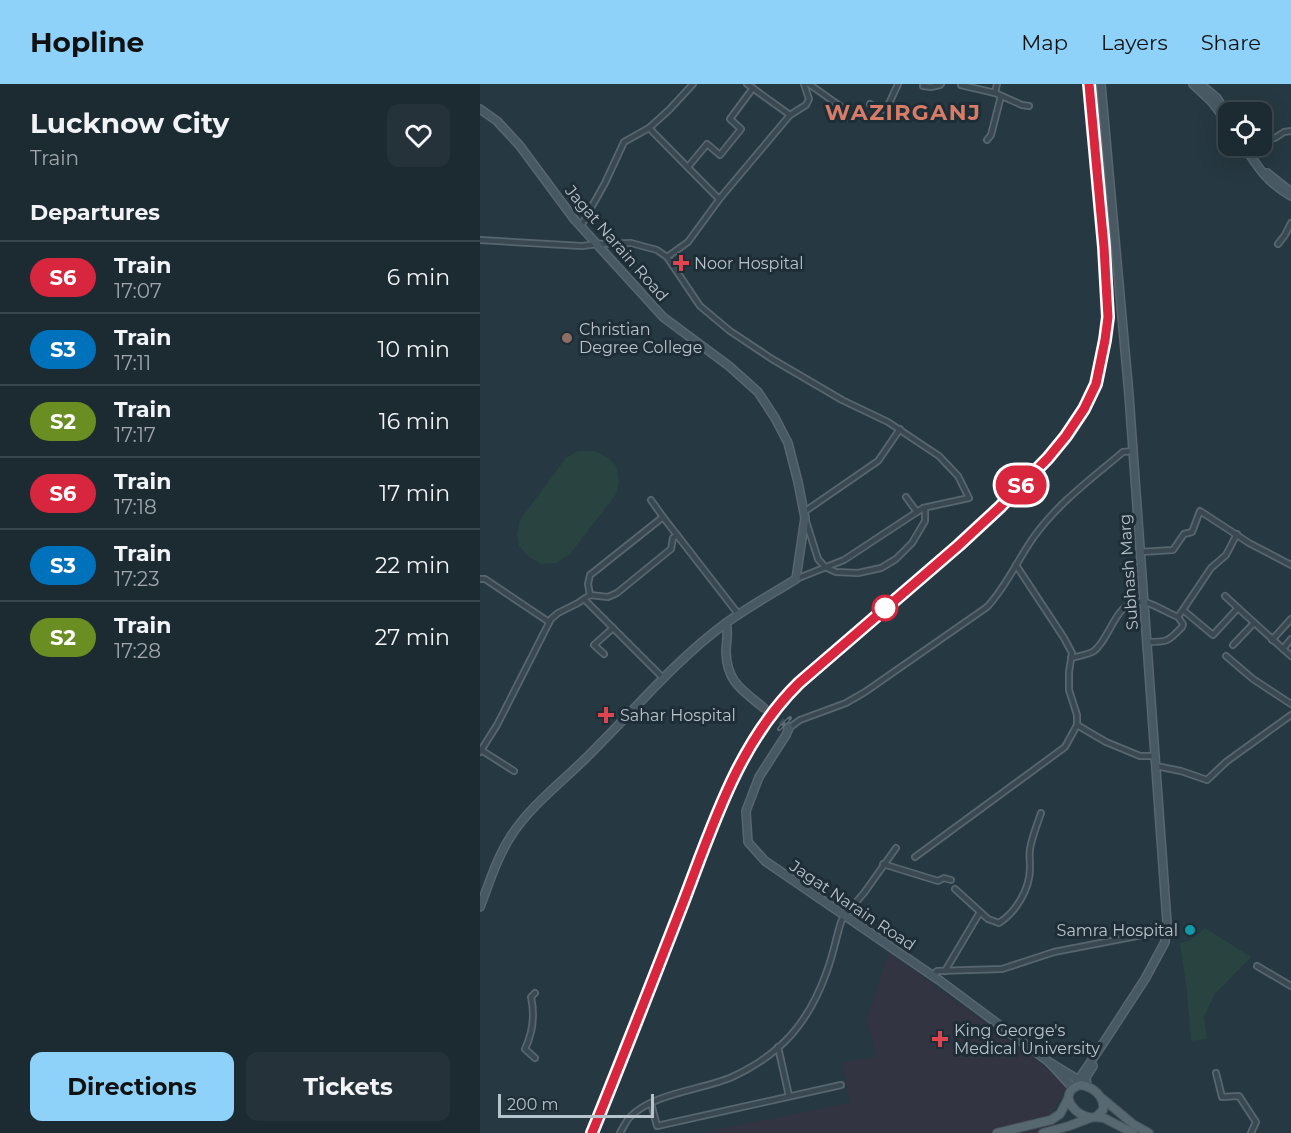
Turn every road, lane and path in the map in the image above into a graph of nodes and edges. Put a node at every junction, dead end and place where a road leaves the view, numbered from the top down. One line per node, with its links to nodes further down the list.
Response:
1 (693, 84): 22 (street)
2 (747, 84): 12 (street)
3 (807, 84): 20 (street); 21 (street)
4 (898, 84): 16 (street)
5 (940, 84): 11 (street)
6 (961, 84): 13 (street)
7 (997, 84): 13 (street)
8 (1101, 84): 39 (street, Subhash Marg)
9 (1193, 84): 19 (street)
10 (1200, 84): 15 (street)
11 (924, 86)
12 (753, 88): 20 (street); 28 (street)
13 (995, 93): 14 (street)
14 (1001, 96): 17 (street); 25 (street)
15 (1219, 102)
16 (870, 104)
17 (1029, 106)
18 (480, 109): 33 (street, Jagat Narain Road)
19 (1218, 109)
20 (790, 116): 31 (street)
21 (849, 118)
22 (649, 128): 28 (street); 33 (street)
23 (1291, 131): 24 (street)
24 (1272, 137)
25 (987, 140)
26 (1252, 156): 30 (street)
27 (1254, 156): 29 (street)
28 (688, 167): 31 (street)
29 (1291, 192)
30 (1291, 196)
31 (719, 199): 37 (street)
32 (1291, 223): 36 (street)
33 (581, 226): 35 (street, Jagat Narain Road)
34 (480, 240): 35 (street)
35 (597, 244): 37 (street); 44 (street, Jagat Narain Road)
36 (1278, 244)
37 (667, 257): 38 (street)
38 (900, 429): 42 (street); 44 (street)
39 (1133, 451): 48 (street, Subhash Marg); 50 (street)
40 (906, 497): 43 (street)
41 (651, 500): 45 (street)
42 (925, 508): 43 (street); 51 (street)
43 (917, 512): 51 (street)
44 (804, 515): 51 (street); 53 (street, Jagat Narain Road)
45 (663, 517): 47 (street); 54 (street)
46 (1237, 534): 48 (street); 49 (street); 59 (street)
47 (677, 535): 54 (street); 60 (street)
48 (1140, 552): 57 (street, Subhash Marg)
49 (1291, 565)
50 (1016, 566): 75 (street); 81 (street)
51 (825, 567): 53 (street)
52 (480, 579): 63 (street)
53 (796, 579): 60 (street)
54 (590, 595): 56 (street)
55 (1225, 596): 58 (street)
56 (584, 599): 63 (street); 66 (street)
57 (1144, 602): 61 (street); 69 (street, Subhash Marg); 75 (street)
58 (1238, 608): 59 (street); 64 (street)
59 (1183, 610): 61 (street)
60 (739, 615): 65 (street)
61 (1178, 617): 69 (street)
62 (1291, 619): 67 (street)
63 (549, 622): 82 (street)
64 (1254, 623): 67 (street); 70 (street)
65 (726, 624): 76 (street); 78 (street)
66 (613, 628): 72 (street); 76 (street)
67 (1272, 639): 71 (street)
68 (1291, 639): 71 (street)
69 (1147, 642): 83 (street, Subhash Marg)
70 (1233, 645)
71 (1283, 649): 74 (street)
72 (604, 654)
73 (1226, 656): 77 (street)
74 (1291, 656)
75 (1071, 658): 80 (street)
76 (663, 678): 92 (street)
77 (1291, 704)
78 (764, 708)
79 (1291, 715): 84 (street)
80 (1077, 725): 83 (street); 88 (street)
81 (788, 727): 94 (street, Jagat Narain Road)
82 (481, 751): 85 (street)
83 (1155, 756): 84 (street, Subhash Marg)
84 (1156, 766): 95 (street, Subhash Marg)
85 (514, 771)
86 (1041, 813): 93 (street)
87 (896, 848): 89 (street)
88 (915, 857)
89 (883, 864): 90 (street); 94 (street)
90 (951, 880)
91 (955, 889): 93 (street)
92 (480, 908)
93 (980, 912): 97 (street)
94 (844, 916): 98 (street, Jagat Narain Road); 102 (street)
95 (1166, 933): 97 (street); 101 (street, Subhash Marg)
96 (1257, 966): 99 (street)
97 (945, 971): 98 (street)
98 (933, 976): 104 (street, Jagat Narain Road)
99 (1291, 986)
100 (535, 993): 103 (street)
101 (1104, 1042): 106 (street, Subhash Marg); 108 (street, Subhash Marg)
102 (778, 1047): 110 (street); 113 (street)
103 (535, 1058)
104 (1049, 1062): 106 (street, Jagat Narain Road); 109 (street, Jagat Narain Road)
105 (1215, 1073): 120 (street)
106 (1078, 1080): 108 (street, Jagat Narain Road); 109 (street, Subhash Marg)
107 (841, 1085): 110 (street)
108 (1087, 1086): 109 (main road); 112 (main road)
109 (1073, 1088): 111 (main road)
110 (789, 1096): 113 (street)
111 (1068, 1099): 114 (main road); 116 (main road)
112 (1103, 1099): 114 (main road); 119 (main road)
113 (651, 1103): 115 (street)
114 (1093, 1118): 117 (main road); 118 (main road)
115 (620, 1133)
116 (997, 1133)
117 (1043, 1133)
118 (1133, 1133)
119 (1149, 1133)
120 (1251, 1133)

